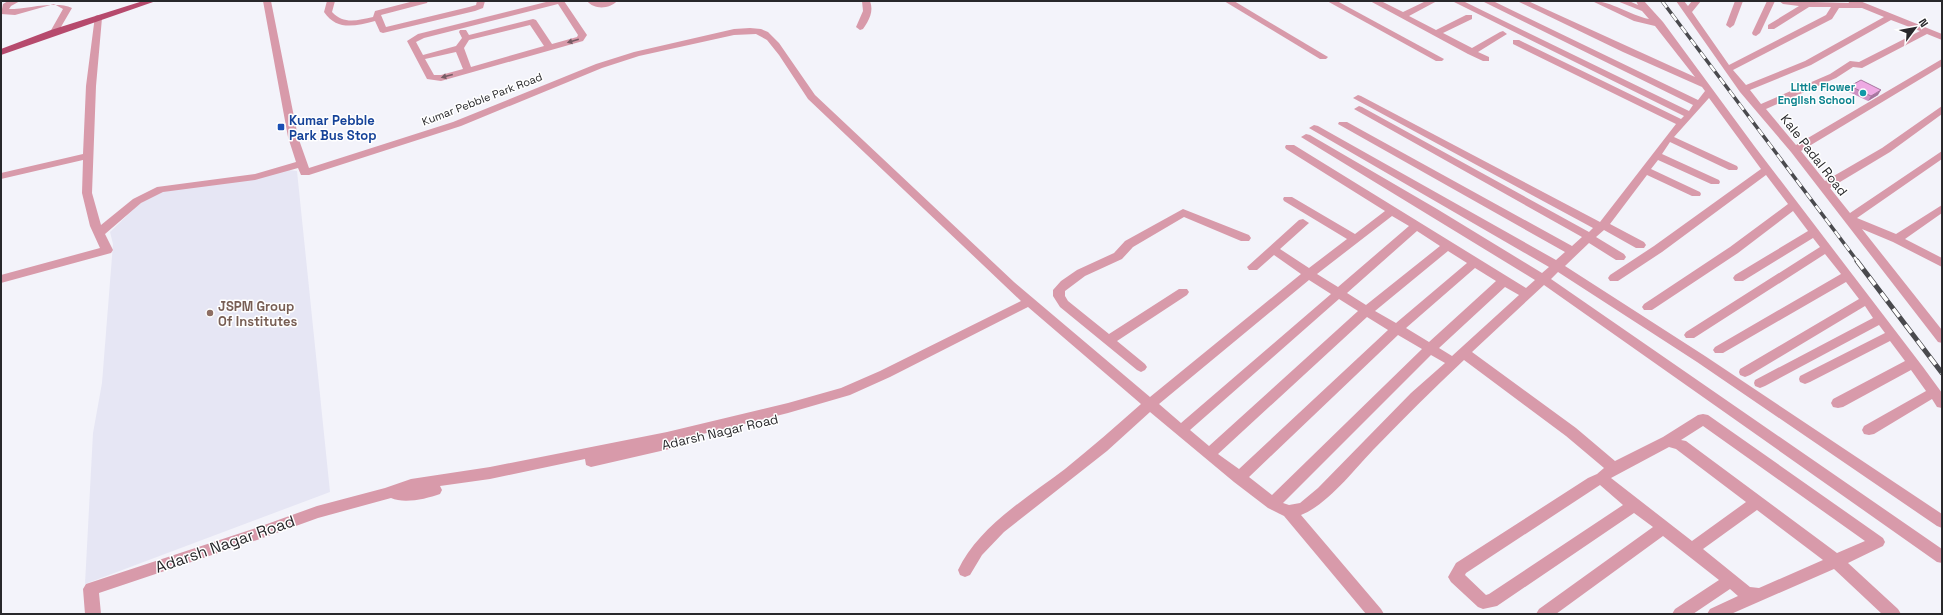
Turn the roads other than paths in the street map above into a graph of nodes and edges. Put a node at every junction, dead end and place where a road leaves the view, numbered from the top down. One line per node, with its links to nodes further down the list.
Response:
1 (16, 1): 2 (street)
2 (56, 1): 48 (street)
3 (152, 1): 40 (main road)
4 (267, 1): 86 (street)
5 (331, 1): 36 (street)
6 (378, 1): 36 (street)
7 (424, 1): 36 (street)
8 (481, 1): 36 (street)
9 (560, 1): 29 (street); 56 (street, one-way to 56)
10 (591, 1): 11 (street)
11 (613, 1)
12 (866, 1): 45 (street)
13 (1228, 1): 60 (street)
14 (1331, 1): 62 (street)
15 (1374, 1): 37 (street)
16 (1433, 1): 37 (street)
17 (1456, 1): 76 (street)
18 (1486, 1): 72 (street)
19 (1521, 1): 68 (street)
20 (1596, 1): 42 (street)
21 (1621, 1): 33 (street)
22 (1640, 1): 33 (street)
23 (1680, 1): 35 (street, Kale Padal Road)
24 (1697, 1): 35 (street)
25 (1739, 1): 43 (street)
26 (1771, 1): 50 (street)
27 (1783, 1): 30 (street)
28 (1852, 1): 32 (street)
29 (541, 2): 34 (street); 54 (street)
30 (1807, 4): 31 (street); 46 (street)
31 (1836, 6): 32 (street); 65 (street)
32 (1865, 6): 39 (street)
33 (1645, 9): 42 (street)
34 (517, 12): 41 (street); 44 (street)
35 (1688, 12): 65 (street, Kale Padal Road)
36 (380, 15)
37 (1402, 16): 49 (street)
38 (1469, 17): 49 (street)
39 (1890, 17): 47 (street); 70 (street)
40 (98, 18): 48 (main road); 85 (street)
41 (524, 23): 53 (street); 56 (street)
42 (1660, 24): 67 (street)
43 (1730, 25)
44 (460, 26): 53 (street); 54 (street)
45 (860, 26)
46 (1772, 27)
47 (1927, 31): 52 (street); 73 (street)
48 (54, 32): 58 (main road)
49 (1436, 33): 59 (street)
50 (1756, 33)
51 (1503, 34): 59 (street)
52 (1942, 37)
53 (466, 38): 57 (street)
54 (413, 39): 61 (street)
55 (1516, 42): 76 (street)
56 (549, 47): 66 (street)
57 (459, 48): 61 (street); 66 (street)
58 (1, 52)
59 (1471, 52): 63 (street)
60 (1323, 57)
61 (420, 58): 66 (street, one-way to 61)
62 (1439, 59)
63 (1486, 59)
64 (1942, 62): 82 (street)
65 (1727, 69): 70 (street, Kale Padal Road)
66 (468, 70)
67 (1695, 71): 68 (street); 69 (street)
68 (1679, 74): 69 (street)
69 (1707, 88): 72 (street); 88 (street)
70 (1743, 90): 73 (street, Kale Padal Road)
71 (1358, 98): 100 (street)
72 (1699, 104): 76 (street)
73 (1759, 108): 82 (street, Kale Padal Road)
74 (1359, 109): 104 (street)
75 (1942, 109): 92 (street)
76 (1686, 119): 80 (street)
77 (1343, 124): 112 (street)
78 (1314, 128): 117 (street)
79 (1306, 137): 123 (street)
80 (1668, 138): 83 (street); 87 (street)
81 (1290, 147): 97 (street)
82 (1795, 150): 92 (street, Kale Padal Road)
83 (1656, 154): 89 (street); 91 (street)
84 (1942, 154): 98 (street)
85 (88, 156): 90 (street); 103 (street)
86 (302, 164): 103 (street); 129 (street, Kumar Pebble Park Road)
87 (1732, 168)
88 (1767, 169): 95 (street); 120 (street)
89 (1645, 170): 93 (street); 100 (street)
90 (1, 176)
91 (1715, 182)
92 (1823, 188): 98 (street, Kale Padal Road)
93 (1696, 194)
94 (1288, 199): 106 (street)
95 (1794, 205): 102 (street); 130 (street)
96 (1942, 208): 107 (street)
97 (1392, 210): 101 (street); 106 (street)
98 (1848, 219): 107 (street); 137 (street, Kale Padal Road)
99 (1303, 223): 111 (street)
100 (1602, 226): 104 (street); 108 (street)
101 (1415, 227): 109 (street); 126 (street)
102 (1814, 232): 110 (street); 121 (street)
103 (99, 233): 122 (street)
104 (1590, 237): 112 (street); 113 (street)
105 (1245, 238): 134 (street)
106 (1355, 238): 118 (street)
107 (1897, 239): 115 (street)
108 (1640, 245)
109 (1446, 246): 114 (street); 131 (street)
110 (1826, 248): 119 (street); 136 (street)
111 (1273, 250): 116 (street); 118 (street)
112 (1574, 252): 117 (street)
113 (1620, 257)
114 (1474, 262): 124 (street); 133 (street)
115 (1942, 263)
116 (1253, 266)
117 (1557, 266): 123 (street); 164 (street)
118 (1309, 274): 126 (street); 152 (street)
119 (1847, 276): 128 (street); 141 (street)
120 (1614, 278)
121 (1739, 278)
122 (1, 279)
123 (1543, 279): 127 (street); 167 (street)
124 (1504, 281): 127 (street); 140 (street)
125 (1183, 292): 138 (street)
126 (1339, 293): 131 (street); 153 (street)
127 (1526, 294): 142 (street)
128 (1866, 300): 132 (street); 146 (street)
129 (1032, 303): 139 (street); 173 (street, Adarsh Nagar Road)
130 (1648, 307)
131 (1366, 311): 133 (street); 156 (street)
132 (1881, 320): 135 (street); 148 (street)
133 (1397, 329): 140 (street); 158 (street)
134 (1096, 332): 138 (street); 139 (street)
135 (1892, 334): 144 (street); 147 (street)
136 (1690, 335)
137 (1942, 339)
138 (1108, 341): 145 (street)
139 (1080, 343): 152 (street)
140 (1431, 348): 143 (street); 161 (street)
141 (1719, 350)
142 (1463, 352): 143 (street); 157 (street)
143 (1453, 362): 163 (street)
144 (1913, 363): 149 (street); 150 (street)
145 (1141, 367)
146 (1745, 372)
147 (1805, 379)
148 (1760, 383)
149 (1934, 392): 151 (street); 154 (street)
150 (1838, 403)
151 (1942, 403)
152 (1150, 404): 153 (street); 169 (street)
153 (1182, 430): 156 (street)
154 (1869, 430)
155 (1668, 441): 157 (street); 160 (street); 168 (street)
156 (1209, 454): 158 (street)
157 (1614, 468): 159 (street)
158 (1239, 478): 161 (street)
159 (1603, 478): 162 (street); 162 (street)
160 (1757, 502): 166 (street); 168 (street)
161 (1273, 504): 163 (street)
162 (1634, 505): 165 (street)
163 (1289, 511): 174 (street)
164 (1942, 522)
165 (1664, 527): 166 (street); 175 (street)
166 (1692, 549): 170 (street)
167 (1942, 557)
168 (1836, 561): 171 (street); 177 (street)
169 (965, 570)
170 (1730, 581): 171 (street); 172 (street)
171 (1755, 595): 176 (street)
172 (1690, 612)
173 (93, 614)
174 (1376, 614)
175 (1544, 614)
176 (1715, 614)
177 (1893, 614)

